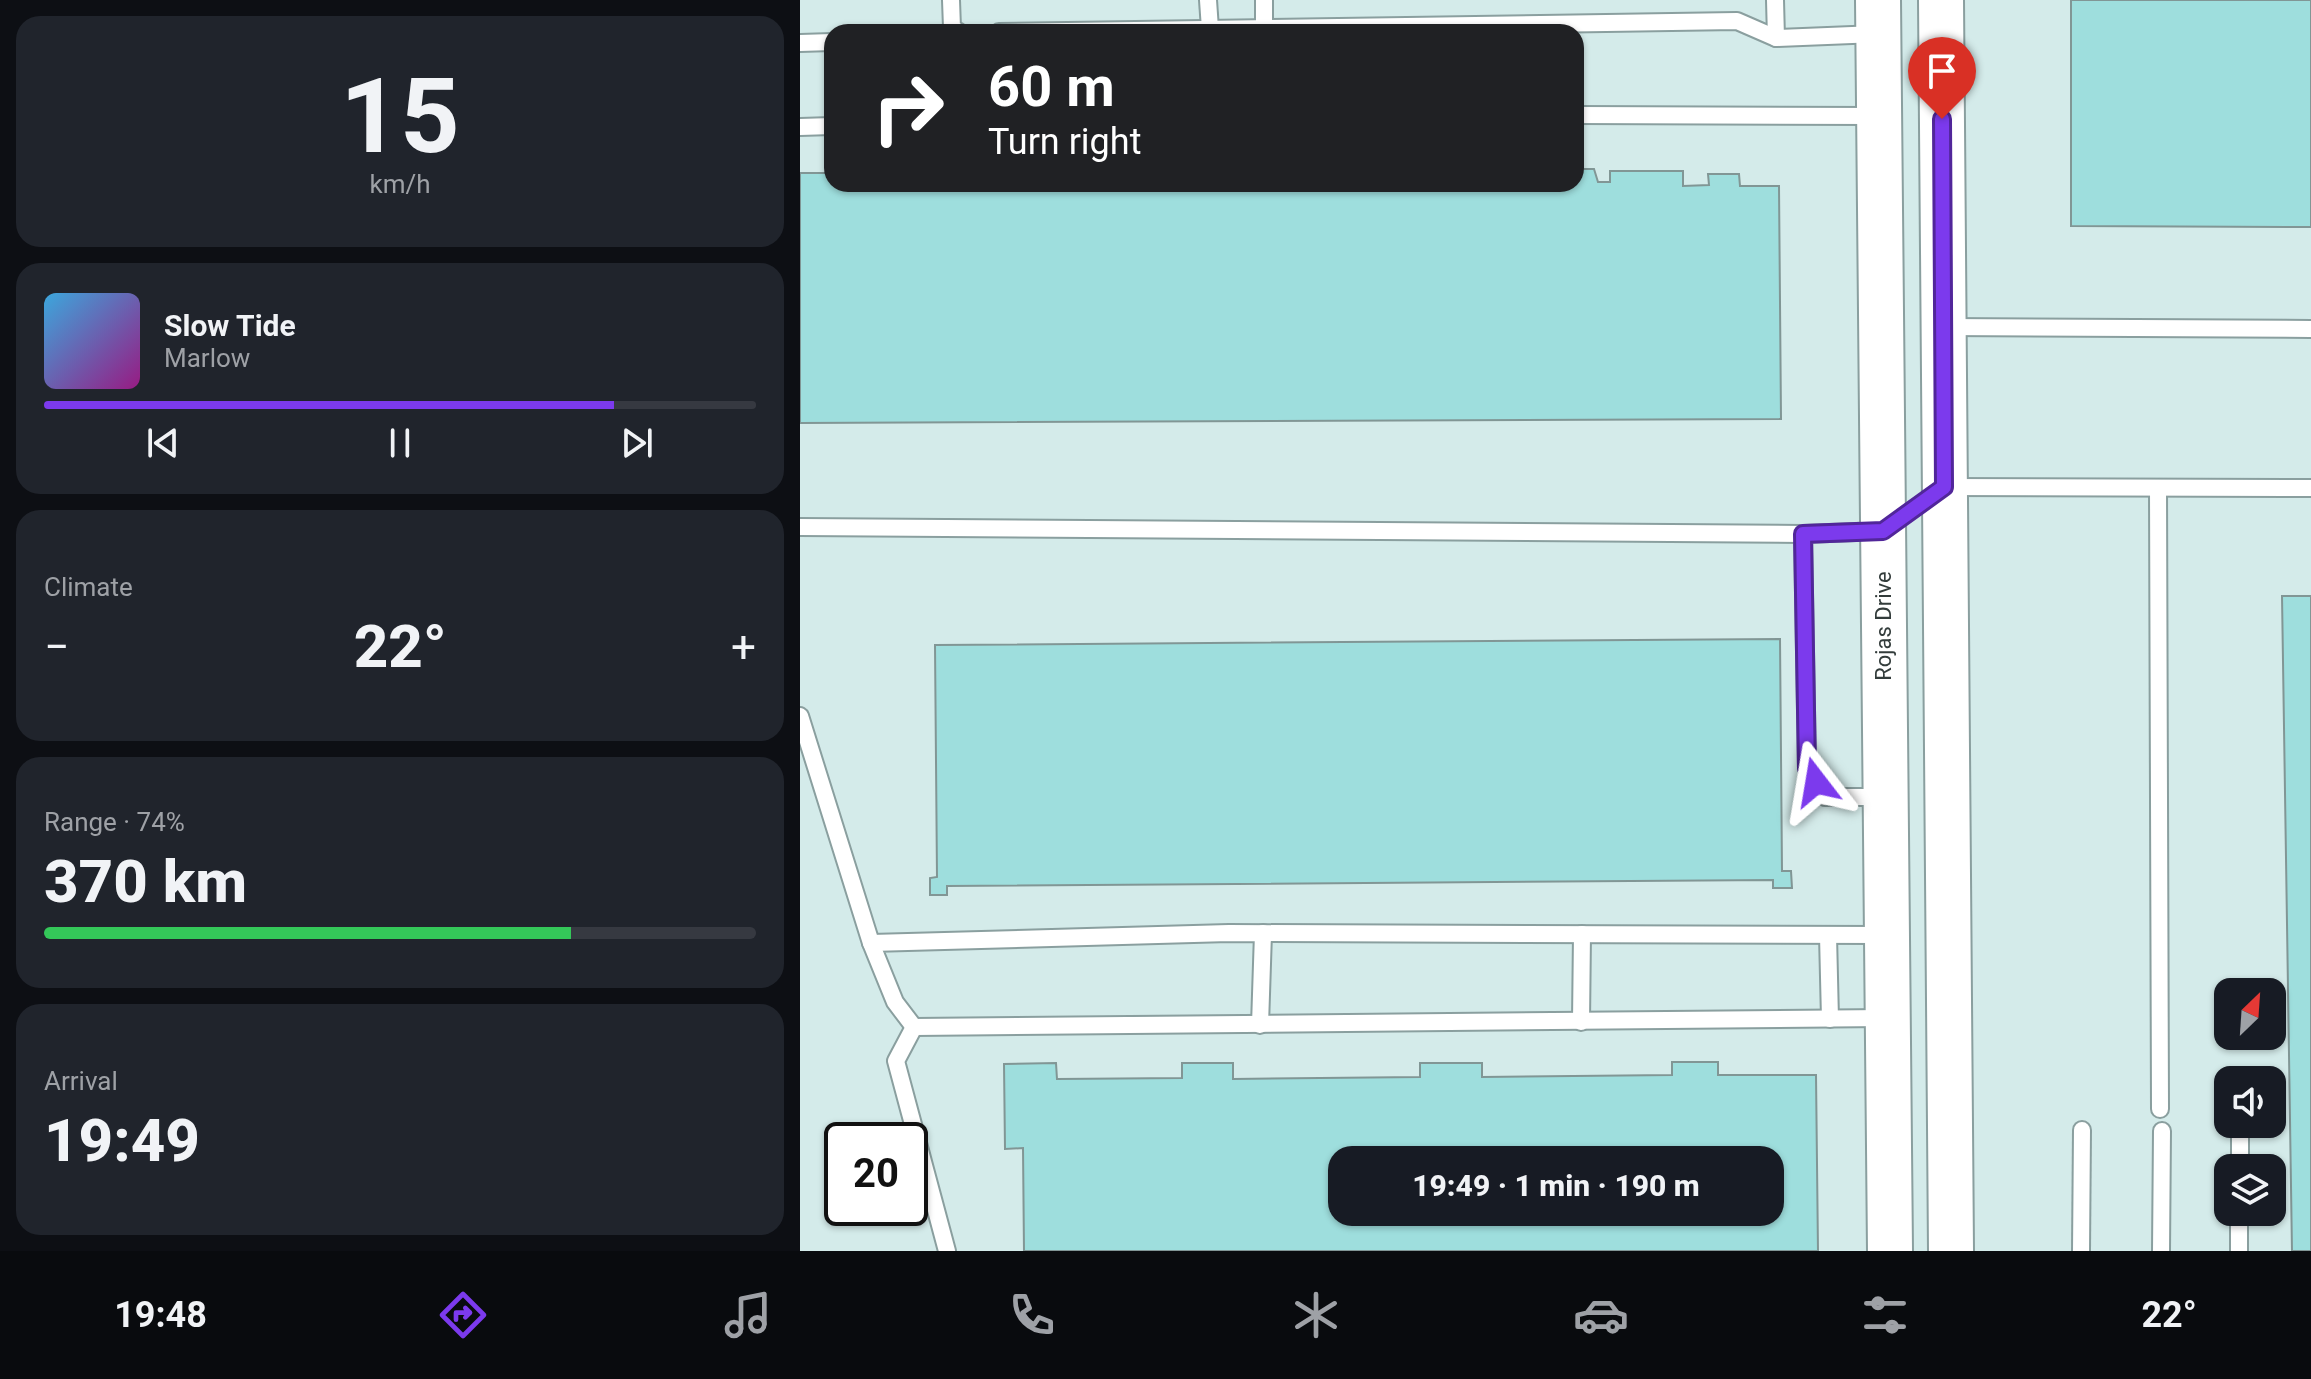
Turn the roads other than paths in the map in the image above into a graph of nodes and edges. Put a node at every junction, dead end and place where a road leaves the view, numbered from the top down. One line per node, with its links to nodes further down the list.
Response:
1 (951, 0): 7 (lane)
2 (1208, 0): 8 (lane)
3 (1264, 0): 9 (lane)
4 (1775, 0): 11 (lane)
5 (1941, 0): 18 (main road)
6 (1878, 17): 11 (lane); 15 (main road, Rojas Drive)
7 (952, 24)
8 (1210, 24)
9 (1264, 24)
10 (1560, 24): 11 (lane)
11 (1776, 38)
12 (824, 42): 13 (lane)
13 (800, 43)
14 (1584, 115): 15 (lane)
15 (1879, 116): 24 (main road, Rojas Drive)
16 (824, 126): 17 (lane)
17 (800, 127)
18 (1943, 327): 19 (lane); 20 (main road)
19 (2311, 329)
20 (1944, 487): 21 (lane); 24 (main road); 44 (main road)
21 (2158, 488): 22 (lane); 38 (lane)
22 (2311, 488)
23 (800, 527): 25 (lane)
24 (1883, 531): 25 (lane); 27 (main road, Rojas Drive)
25 (1803, 534): 27 (lane)
26 (800, 716): 32 (lane)
27 (1885, 797): 31 (main road, Rojas Drive)
28 (1263, 933): 29 (lane); 32 (lane); 36 (lane)
29 (1582, 934): 30 (lane); 35 (lane)
30 (1828, 935): 31 (lane); 34 (lane)
31 (1887, 935): 33 (main road, Rojas Drive)
32 (871, 943): 37 (lane)
33 (1888, 1018): 34 (lane); 43 (main road, Rojas Drive)
34 (1830, 1019): 35 (lane)
35 (1581, 1022): 36 (lane)
36 (1260, 1025): 37 (lane)
37 (914, 1027): 42 (lane)
38 (2160, 1109)
39 (2082, 1130): 45 (lane)
40 (2162, 1131): 46 (lane)
41 (2239, 1226): 47 (lane)
42 (947, 1251)
43 (1890, 1251)
44 (1951, 1251)
45 (2081, 1251)
46 (2161, 1251)
47 (2239, 1251)

